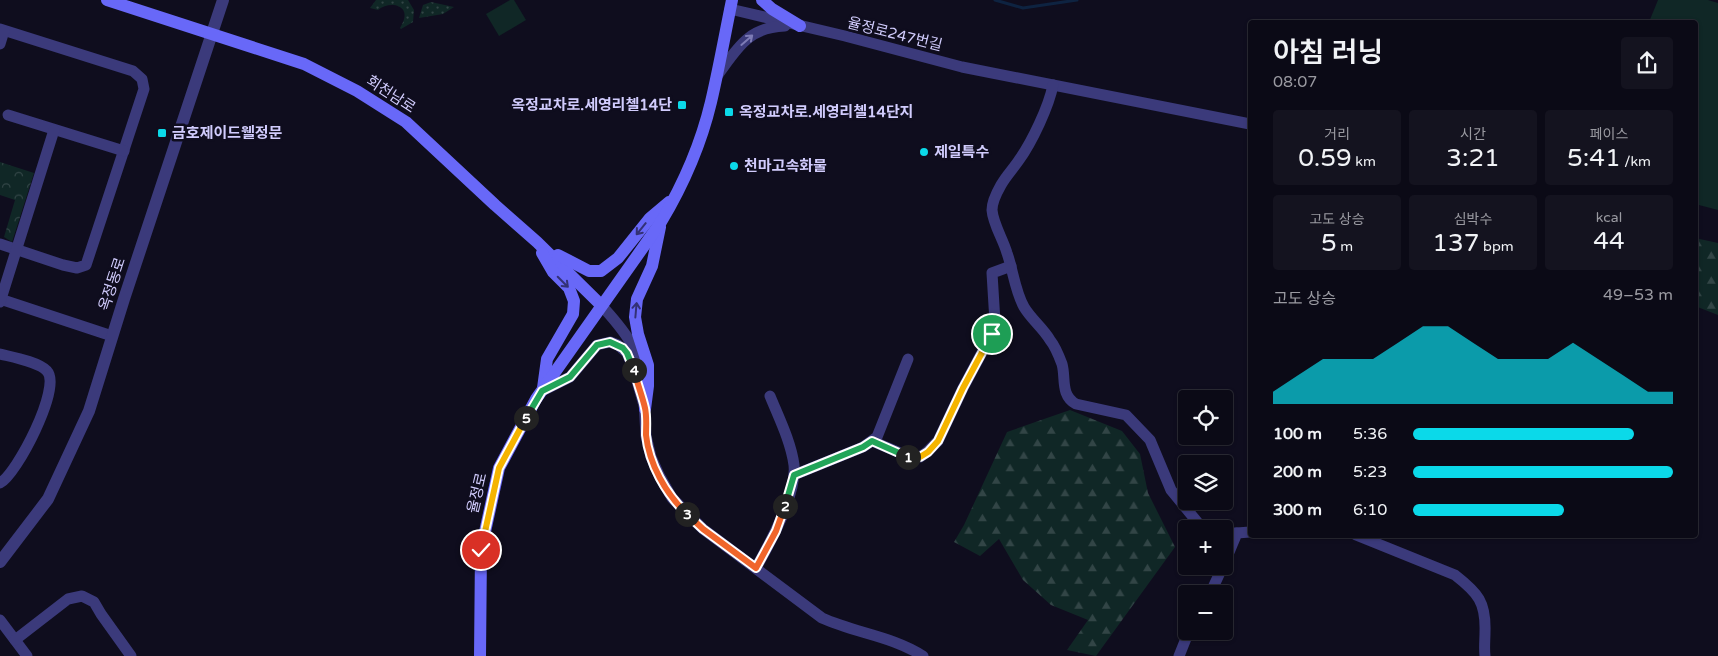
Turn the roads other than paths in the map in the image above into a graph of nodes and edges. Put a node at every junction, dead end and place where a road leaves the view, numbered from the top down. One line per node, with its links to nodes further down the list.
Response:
1 (107, 0): 7 (main road, 회천남로)
2 (223, 0): 7 (street, 옥정동로)
3 (762, 0): 5 (main road)
4 (731, 5): 5 (street, 율정로247번길); 9 (main road)
5 (800, 26): 9 (street, one-way to 5); 10 (street, 율정로247번길)
6 (2, 30): 8 (street); 14 (street)
7 (212, 34): 17 (main road, 회천남로); 23 (street, 옥정동로)
8 (0, 44)
9 (716, 77): 15 (main road)
10 (1053, 85): 12 (street, 율정로247번길); 20 (street)
11 (8, 115): 13 (street)
12 (1248, 124)
13 (54, 130): 14 (street); 19 (street)
14 (124, 151): 19 (street)
15 (676, 196): 16 (main road); 17 (main road, one-way to 17)
16 (661, 222): 22 (main road, 율정로); 28 (main road, one-way to 16)
17 (536, 242): 22 (main road, 회천남로); 26 (main road, one-way to 26)
18 (0, 244): 19 (street)
19 (16, 249): 21 (street)
20 (1011, 266): 29 (street); 32 (street)
21 (0, 300): 23 (street)
22 (601, 305): 26 (main road, 율정로); 28 (street)
23 (112, 336): 38 (street, 옥정동로)
24 (0, 354): 31 (street)
25 (908, 359): 29 (street)
26 (542, 391): 28 (street); 45 (main road, 율정로)
27 (770, 396): 30 (street)
28 (645, 409): 39 (street)
29 (872, 441): 30 (street)
30 (794, 475): 39 (street)
31 (0, 483)
32 (1196, 520)
33 (1248, 532): 35 (street)
34 (1233, 533): 35 (street)
35 (1237, 533): 37 (street)
36 (1363, 538): 48 (street)
37 (1233, 542)
38 (0, 562)
39 (756, 568): 46 (street)
40 (0, 620): 41 (street)
41 (15, 640): 43 (street); 44 (street)
42 (1186, 640): 47 (street)
43 (27, 656)
44 (131, 656)
45 (480, 656)
46 (923, 656)
47 (1180, 656)
48 (1485, 656)

